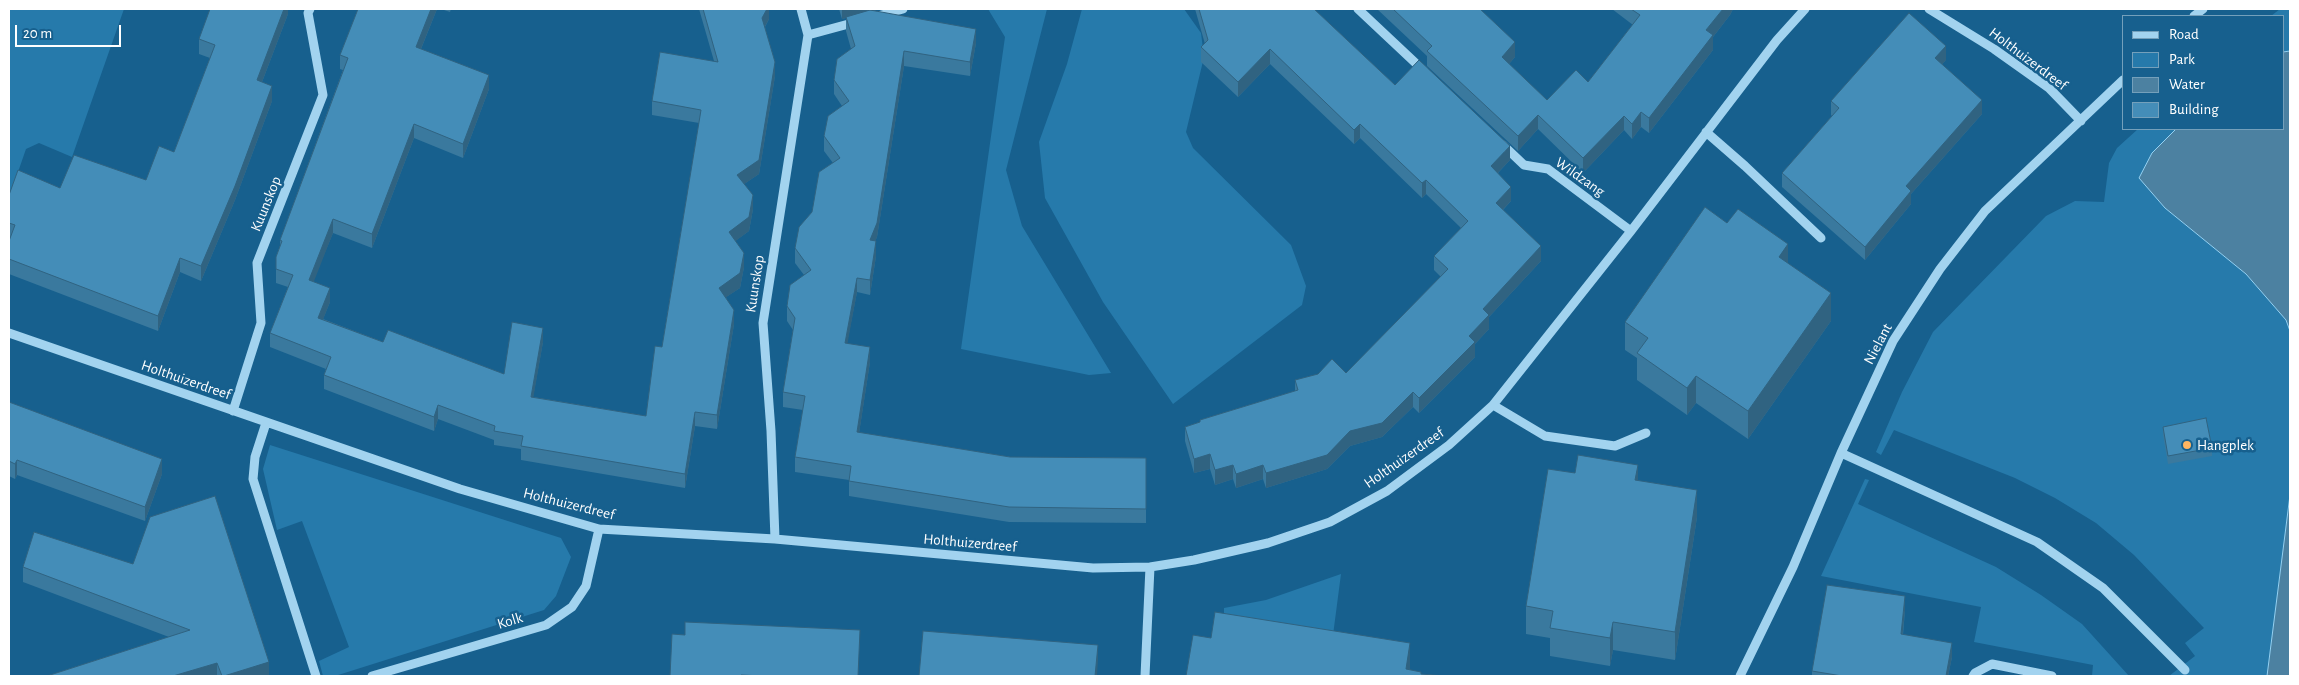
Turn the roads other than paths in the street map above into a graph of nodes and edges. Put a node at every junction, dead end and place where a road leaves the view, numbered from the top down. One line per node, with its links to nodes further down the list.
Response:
1 (310, 9): 17 (street, Kuunskop)
2 (801, 9): 7 (street, Kuunskop)
3 (903, 9): 7 (street)
4 (1358, 9): 8 (street)
5 (1805, 9): 11 (street, Holthuizerdreef)
6 (1929, 9): 10 (street, Holthuizerdreef)
7 (808, 36): 22 (street, Kuunskop)
8 (1430, 77)
9 (2122, 81): 10 (street, Nielant)
10 (2081, 121): 20 (street, Nielant)
11 (1706, 132): 13 (street, Holthuizerdreef); 14 (street)
12 (1495, 138): 13 (street, Wildzang)
13 (1631, 231): 16 (street, Holthuizerdreef)
14 (1821, 238)
15 (9, 333): 17 (street, Holthuizerdreef)
16 (1492, 405): 19 (street); 23 (street, Holthuizerdreef)
17 (233, 410): 18 (street, Holthuizerdreef)
18 (266, 423): 21 (street, Holthuizerdreef); 25 (street)
19 (1646, 433)
20 (1841, 453): 24 (street); 28 (street, Nielant)
21 (599, 529): 22 (street, Holthuizerdreef); 26 (street, Kolk)
22 (775, 539): 23 (street, Holthuizerdreef)
23 (1150, 567): 27 (street)
24 (2185, 670)
25 (316, 676)
26 (372, 676)
27 (1145, 676)
28 (1740, 676)
29 (1974, 676): 30 (street)
30 (2052, 676)

